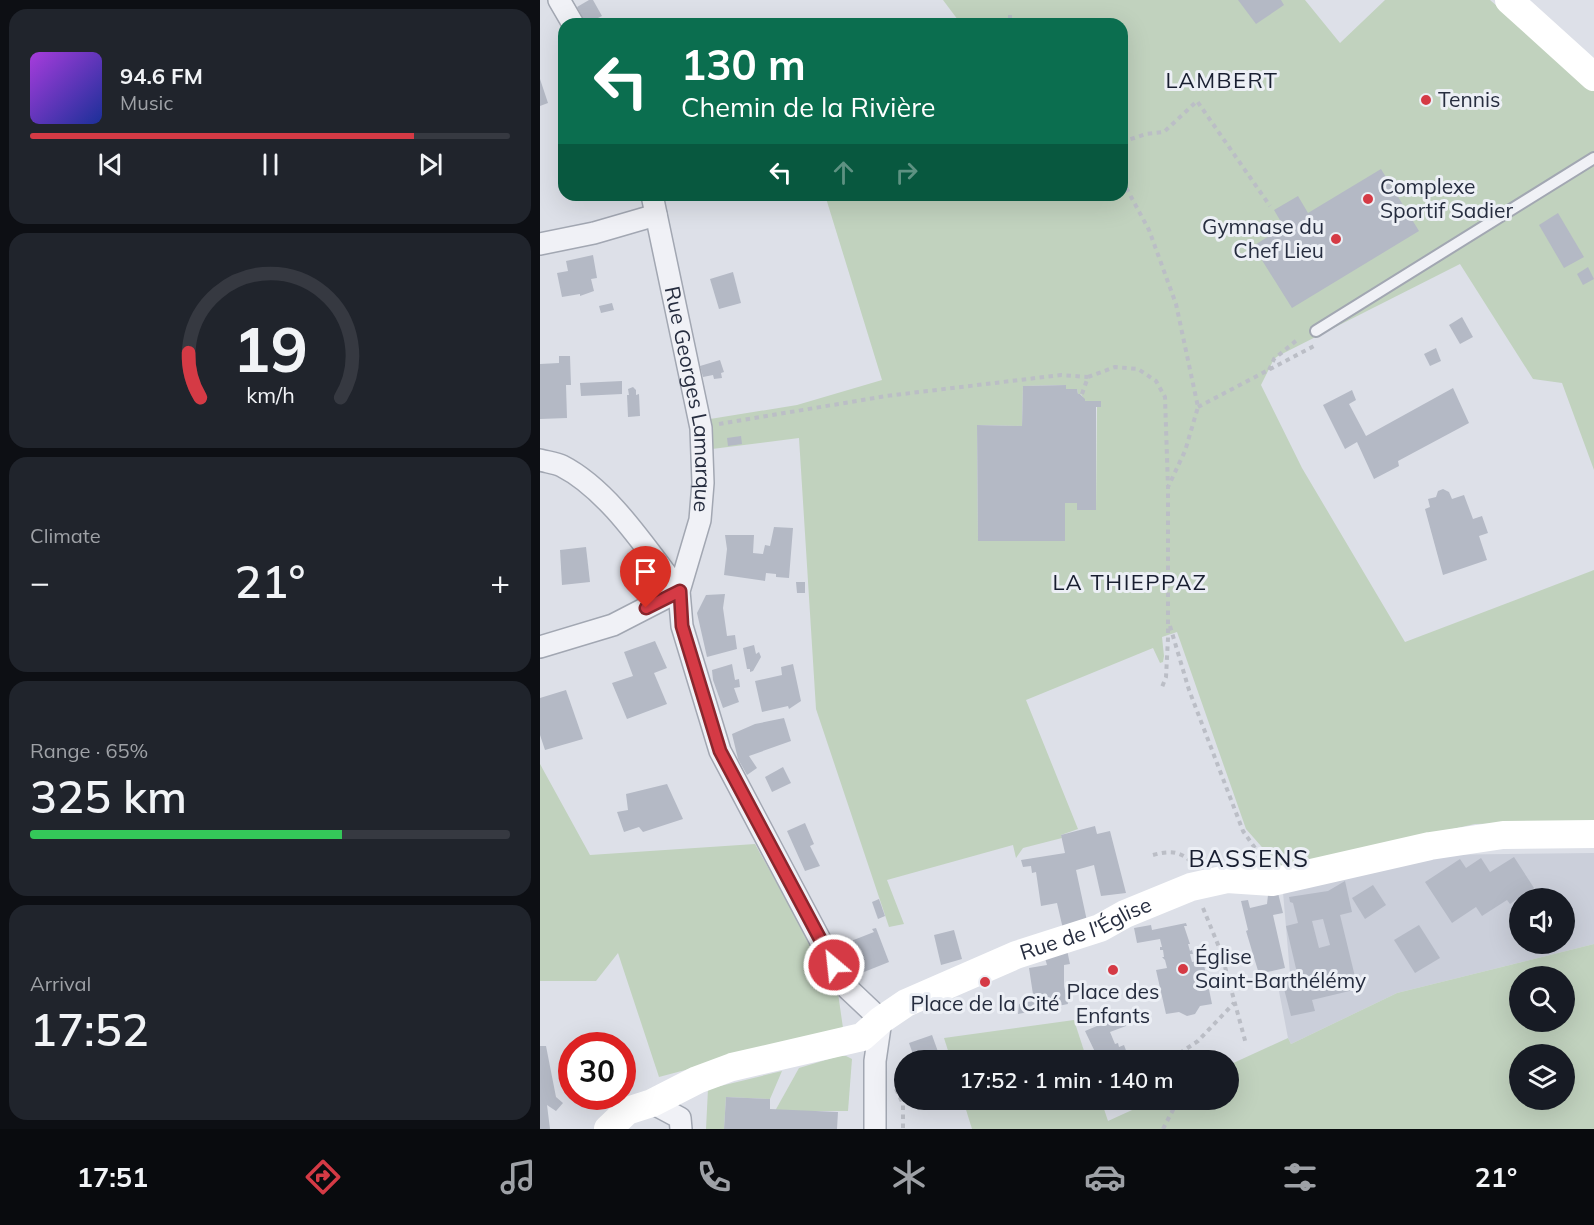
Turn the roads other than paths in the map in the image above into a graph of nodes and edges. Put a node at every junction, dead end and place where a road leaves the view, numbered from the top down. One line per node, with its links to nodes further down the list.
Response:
1 (559, 0): 3 (street)
2 (1509, 0): 4 (street)
3 (570, 18)
4 (1594, 77)
5 (1594, 158): 8 (lane)
6 (654, 205): 7 (street); 10 (street, Rue Georges Lamarque)
7 (540, 244)
8 (1316, 331)
9 (540, 460): 10 (street)
10 (680, 591): 11 (street); 13 (street, Rue Georges Lamarque)
11 (540, 647)
12 (1594, 834): 13 (street, Rue de l'Église)
13 (881, 1020): 14 (street, Rue de l'Église); 17 (street)
14 (652, 1103): 15 (street, Rue de l'Église); 16 (street)
15 (608, 1129)
16 (681, 1129)
17 (875, 1129)

